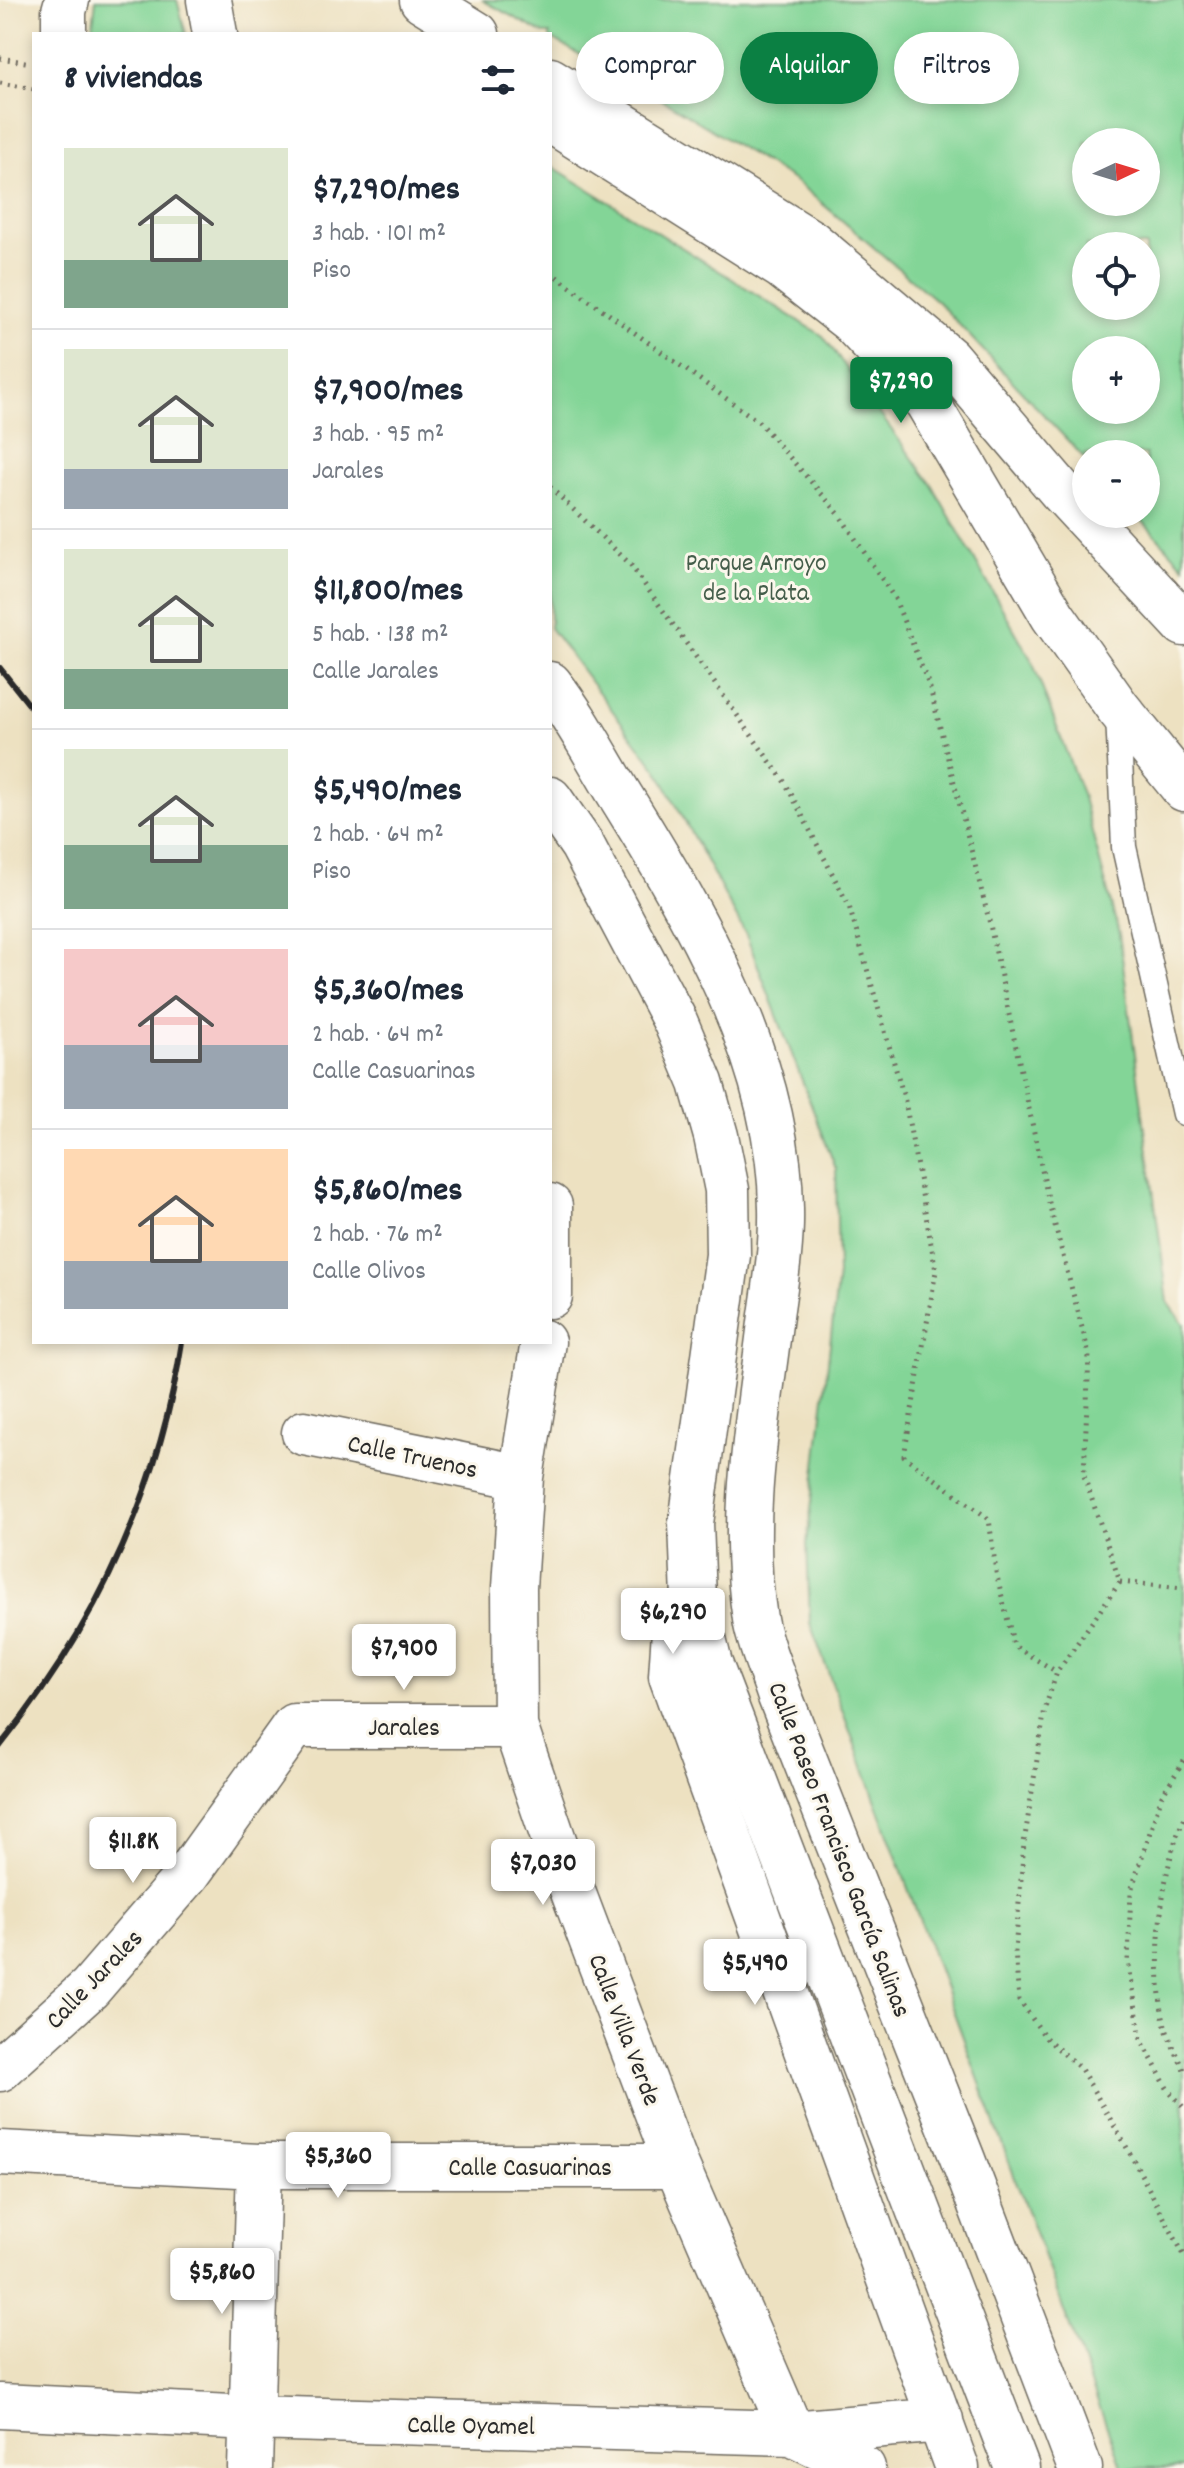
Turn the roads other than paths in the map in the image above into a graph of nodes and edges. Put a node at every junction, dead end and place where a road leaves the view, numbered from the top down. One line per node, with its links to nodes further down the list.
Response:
1 (66, 0): 4 (main road)
2 (209, 0): 5 (main road)
3 (422, 0): 6 (main road)
4 (64, 32)
5 (215, 32)
6 (474, 32)
7 (552, 81): 9 (main road)
8 (552, 121): 11 (main road)
9 (1184, 624)
10 (552, 687): 33 (main road, Calle Paseo Francisco García Salinas)
11 (1118, 708): 12 (main road); 14 (lane)
12 (1184, 789)
13 (552, 802): 18 (main road)
14 (1184, 1114)
15 (543, 1344): 17 (main road, Calle Villa Verde)
16 (304, 1433): 17 (main road, Calle Truenos)
17 (521, 1477): 20 (main road, Calle Villa Verde)
18 (694, 1599): 27 (main road); 32 (main road)
19 (294, 1726): 20 (main road, Jarales); 21 (main road, Calle Jarales)
20 (515, 1726): 24 (main road, Calle Villa Verde)
21 (0, 2069)
22 (0, 2153): 23 (main road, Calle Casuarinas)
23 (259, 2166): 24 (main road, Calle Casuarinas); 26 (main road)
24 (677, 2166): 28 (main road, Calle Villa Verde)
25 (0, 2406): 26 (main road, Calle Oyamel)
26 (253, 2418): 28 (main road, Calle Oyamel); 29 (main road)
27 (941, 2420): 28 (main road, Calle Oyamel); 31 (main road)
28 (792, 2433): 30 (main road)
29 (250, 2468)
30 (863, 2468)
31 (957, 2468)
32 (1017, 2468)
33 (1080, 2468)

